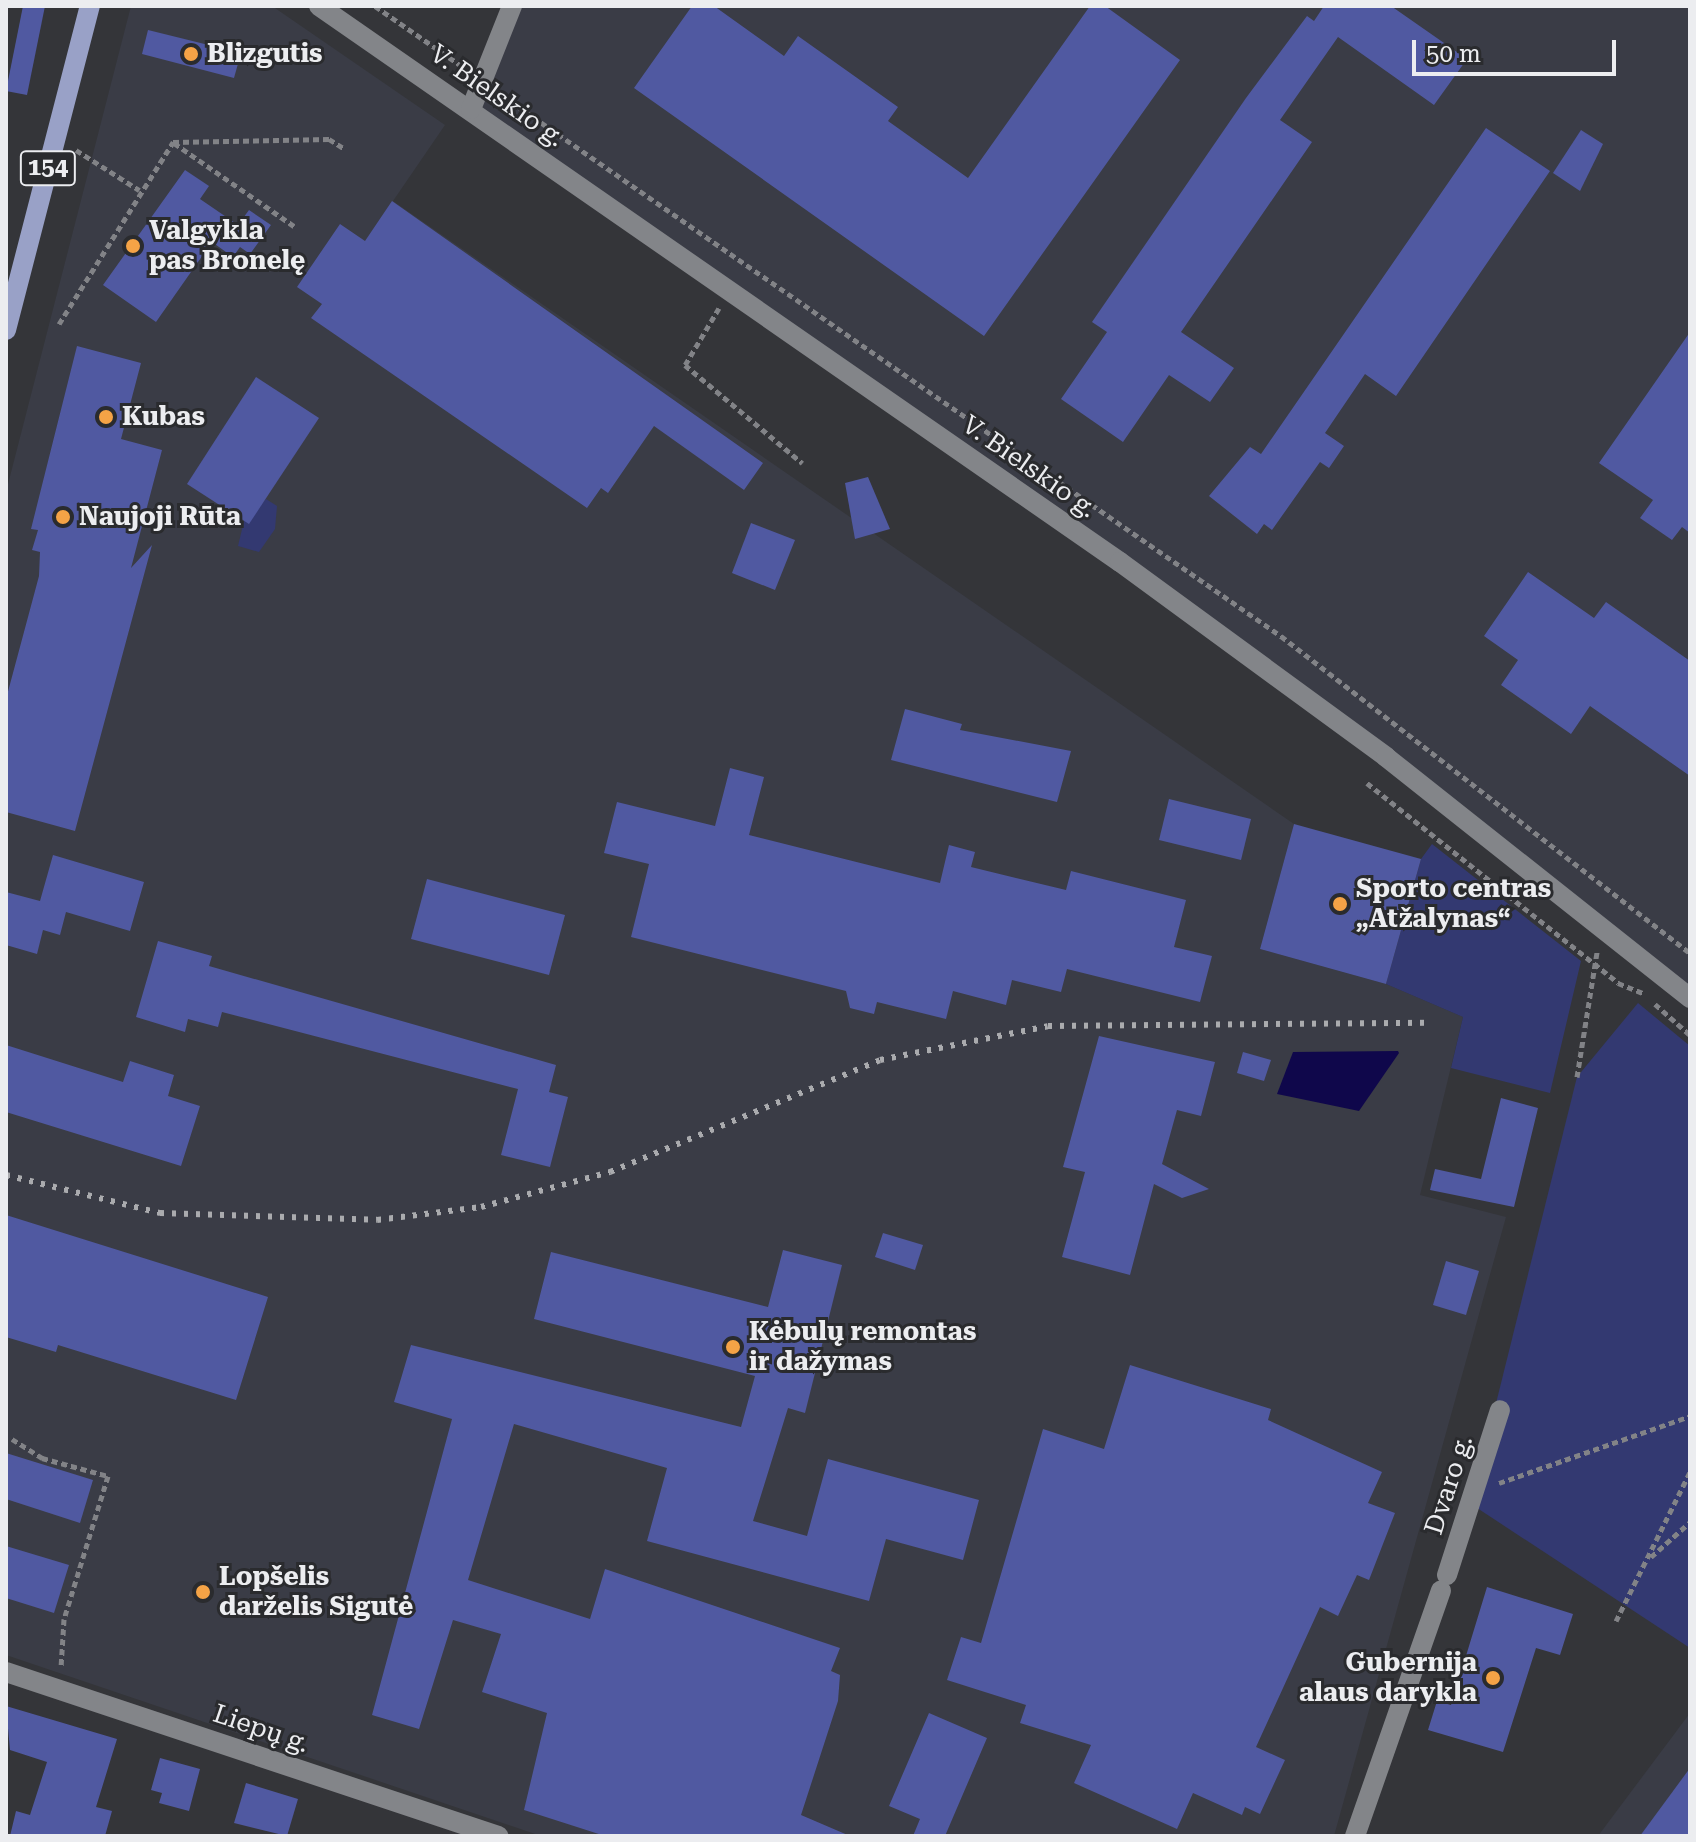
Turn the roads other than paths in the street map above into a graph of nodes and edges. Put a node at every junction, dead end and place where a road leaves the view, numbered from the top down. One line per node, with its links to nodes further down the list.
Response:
1 (90, 6): 5 (main road, 154)
2 (319, 6): 4 (street, V. Bielskio g.)
3 (512, 6): 4 (street)
4 (471, 109): 6 (street, V. Bielskio g.)
5 (6, 330)
6 (1690, 998)
7 (1500, 1410): 10 (street, Dvaro g.)
8 (6, 1672): 9 (street, Liepų g.)
9 (498, 1836)
10 (1355, 1836)

